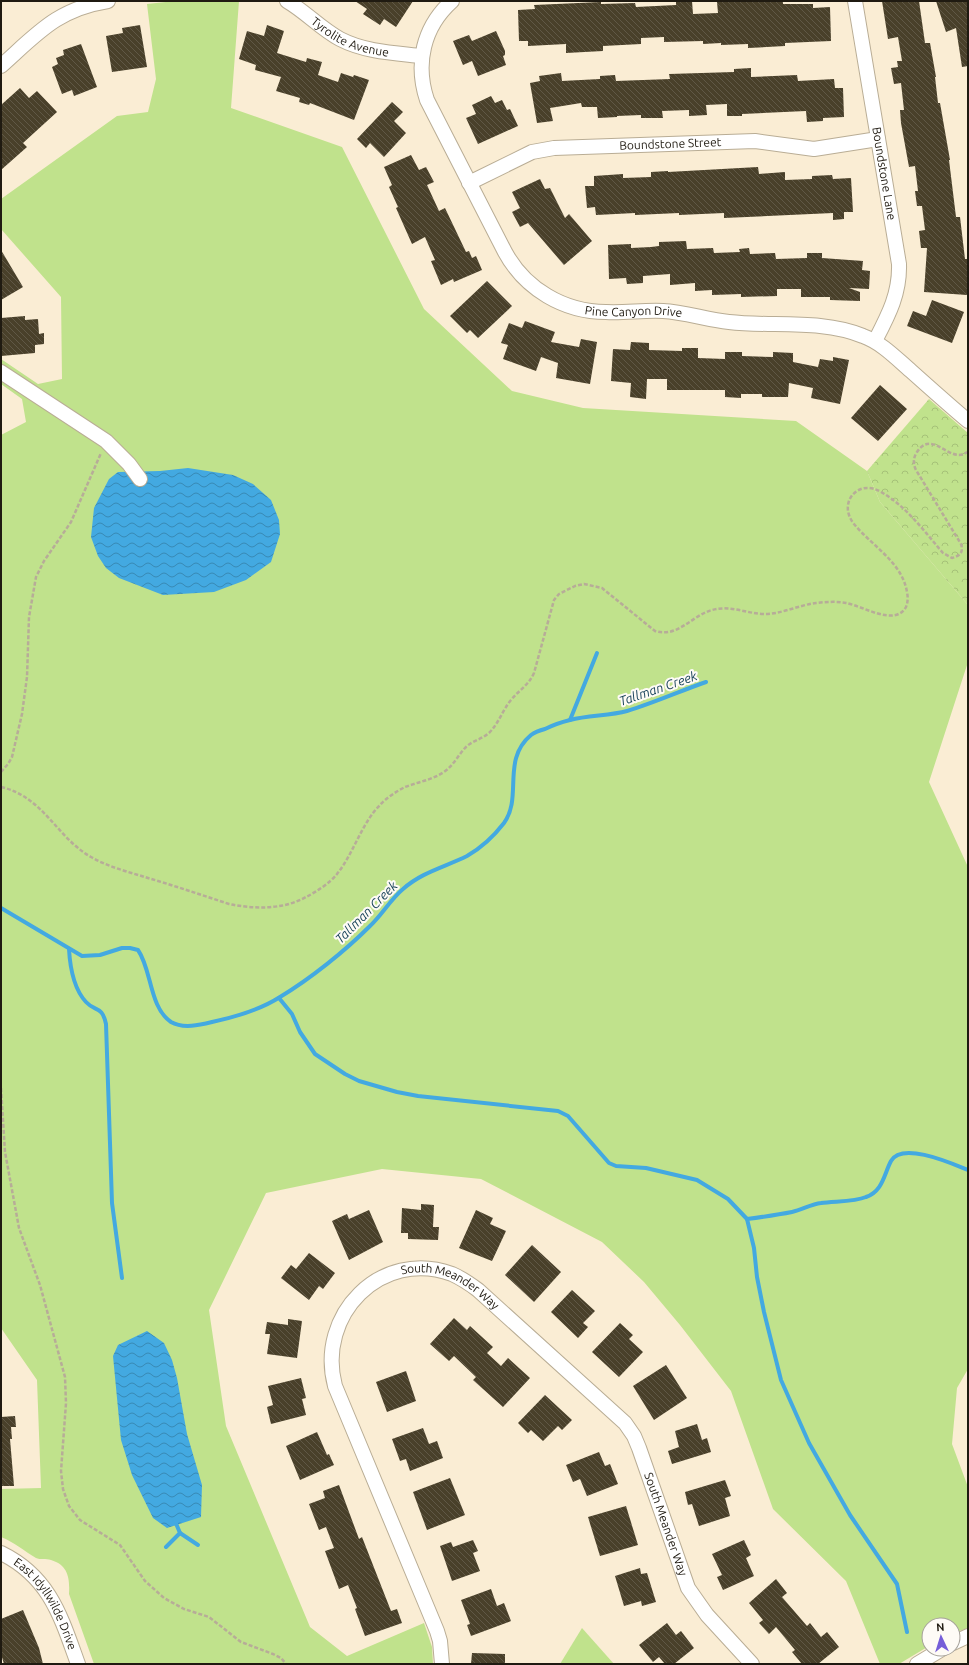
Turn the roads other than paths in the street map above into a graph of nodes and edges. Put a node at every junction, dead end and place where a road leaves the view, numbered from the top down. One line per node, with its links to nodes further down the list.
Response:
1 (108, 1): 6 (street)
2 (287, 1): 5 (street, Tyrolite Avenue)
3 (452, 1): 5 (street)
4 (855, 1): 7 (street, Boundstone Lane)
5 (421, 56): 8 (street, Pine Canyon Drive)
6 (1, 66)
7 (878, 139): 8 (street, Boundstone Street); 9 (street, Boundstone Lane)
8 (469, 183): 9 (street, Pine Canyon Drive)
9 (874, 341): 11 (street, Pine Canyon Drive)
10 (1, 372): 12 (street)
11 (968, 421)
12 (140, 479)
13 (1, 1553): 15 (street, East Idyllwilde Drive)
14 (929, 1657): 18 (street)
15 (78, 1664)
16 (442, 1664): 17 (street, South Meander Way)
17 (752, 1664)
18 (917, 1664)

